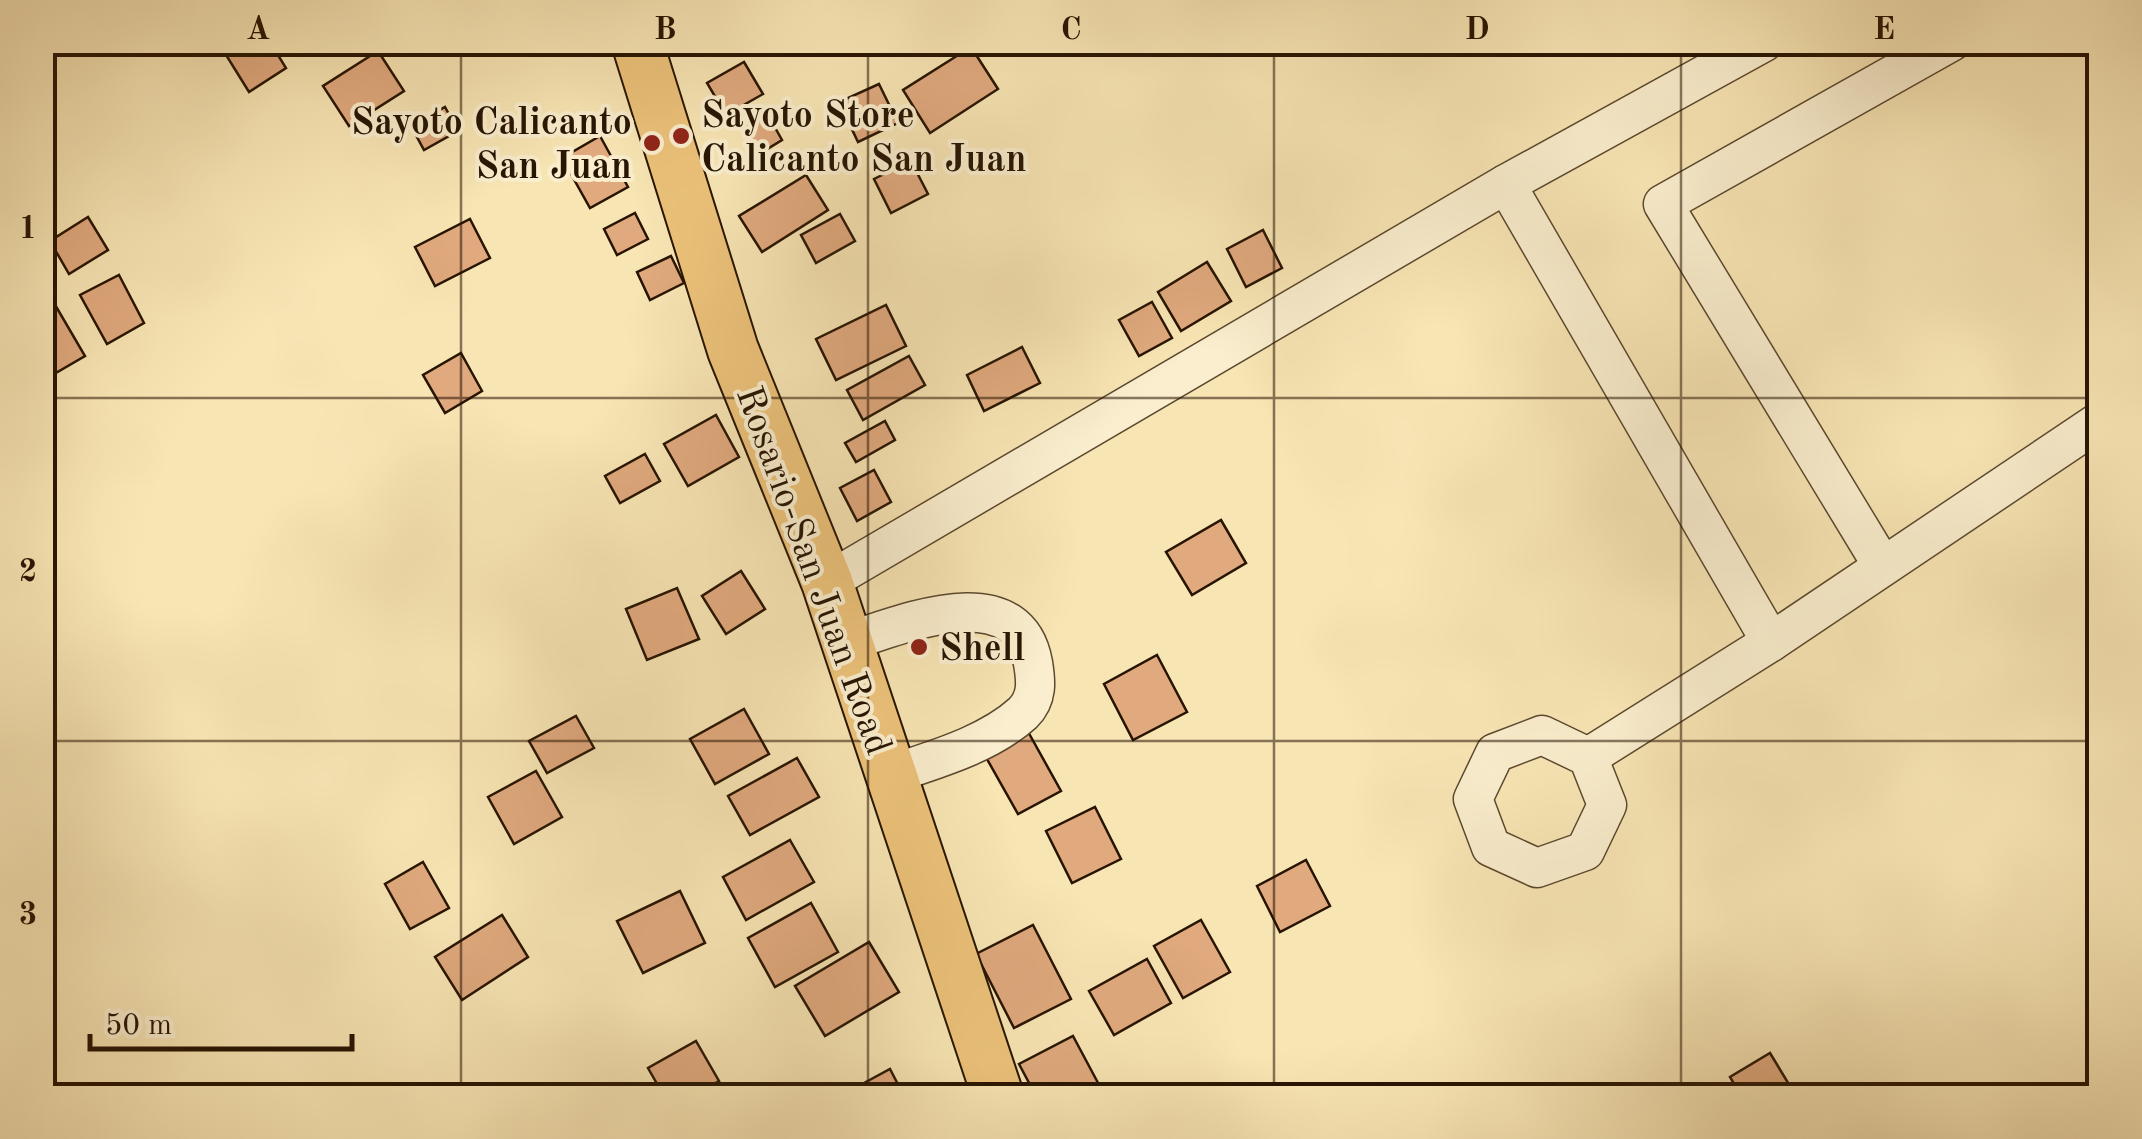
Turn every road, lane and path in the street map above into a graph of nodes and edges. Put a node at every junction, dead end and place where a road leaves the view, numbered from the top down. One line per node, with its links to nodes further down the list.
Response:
1 (637, 42): 7 (main road, Rosario-San Juan Road)
2 (1764, 42): 4 (lane)
3 (1951, 42): 6 (lane)
4 (1506, 184): 7 (lane); 9 (lane)
5 (2100, 420): 6 (lane)
6 (1882, 564): 9 (lane)
7 (828, 582): 8 (main road, Rosario-San Juan Road)
8 (846, 642): 11 (main road, Rosario-San Juan Road); 11 (lane)
9 (1771, 642): 10 (lane)
10 (1588, 756)
11 (890, 774): 12 (main road, Rosario-San Juan Road)
12 (998, 1096)

